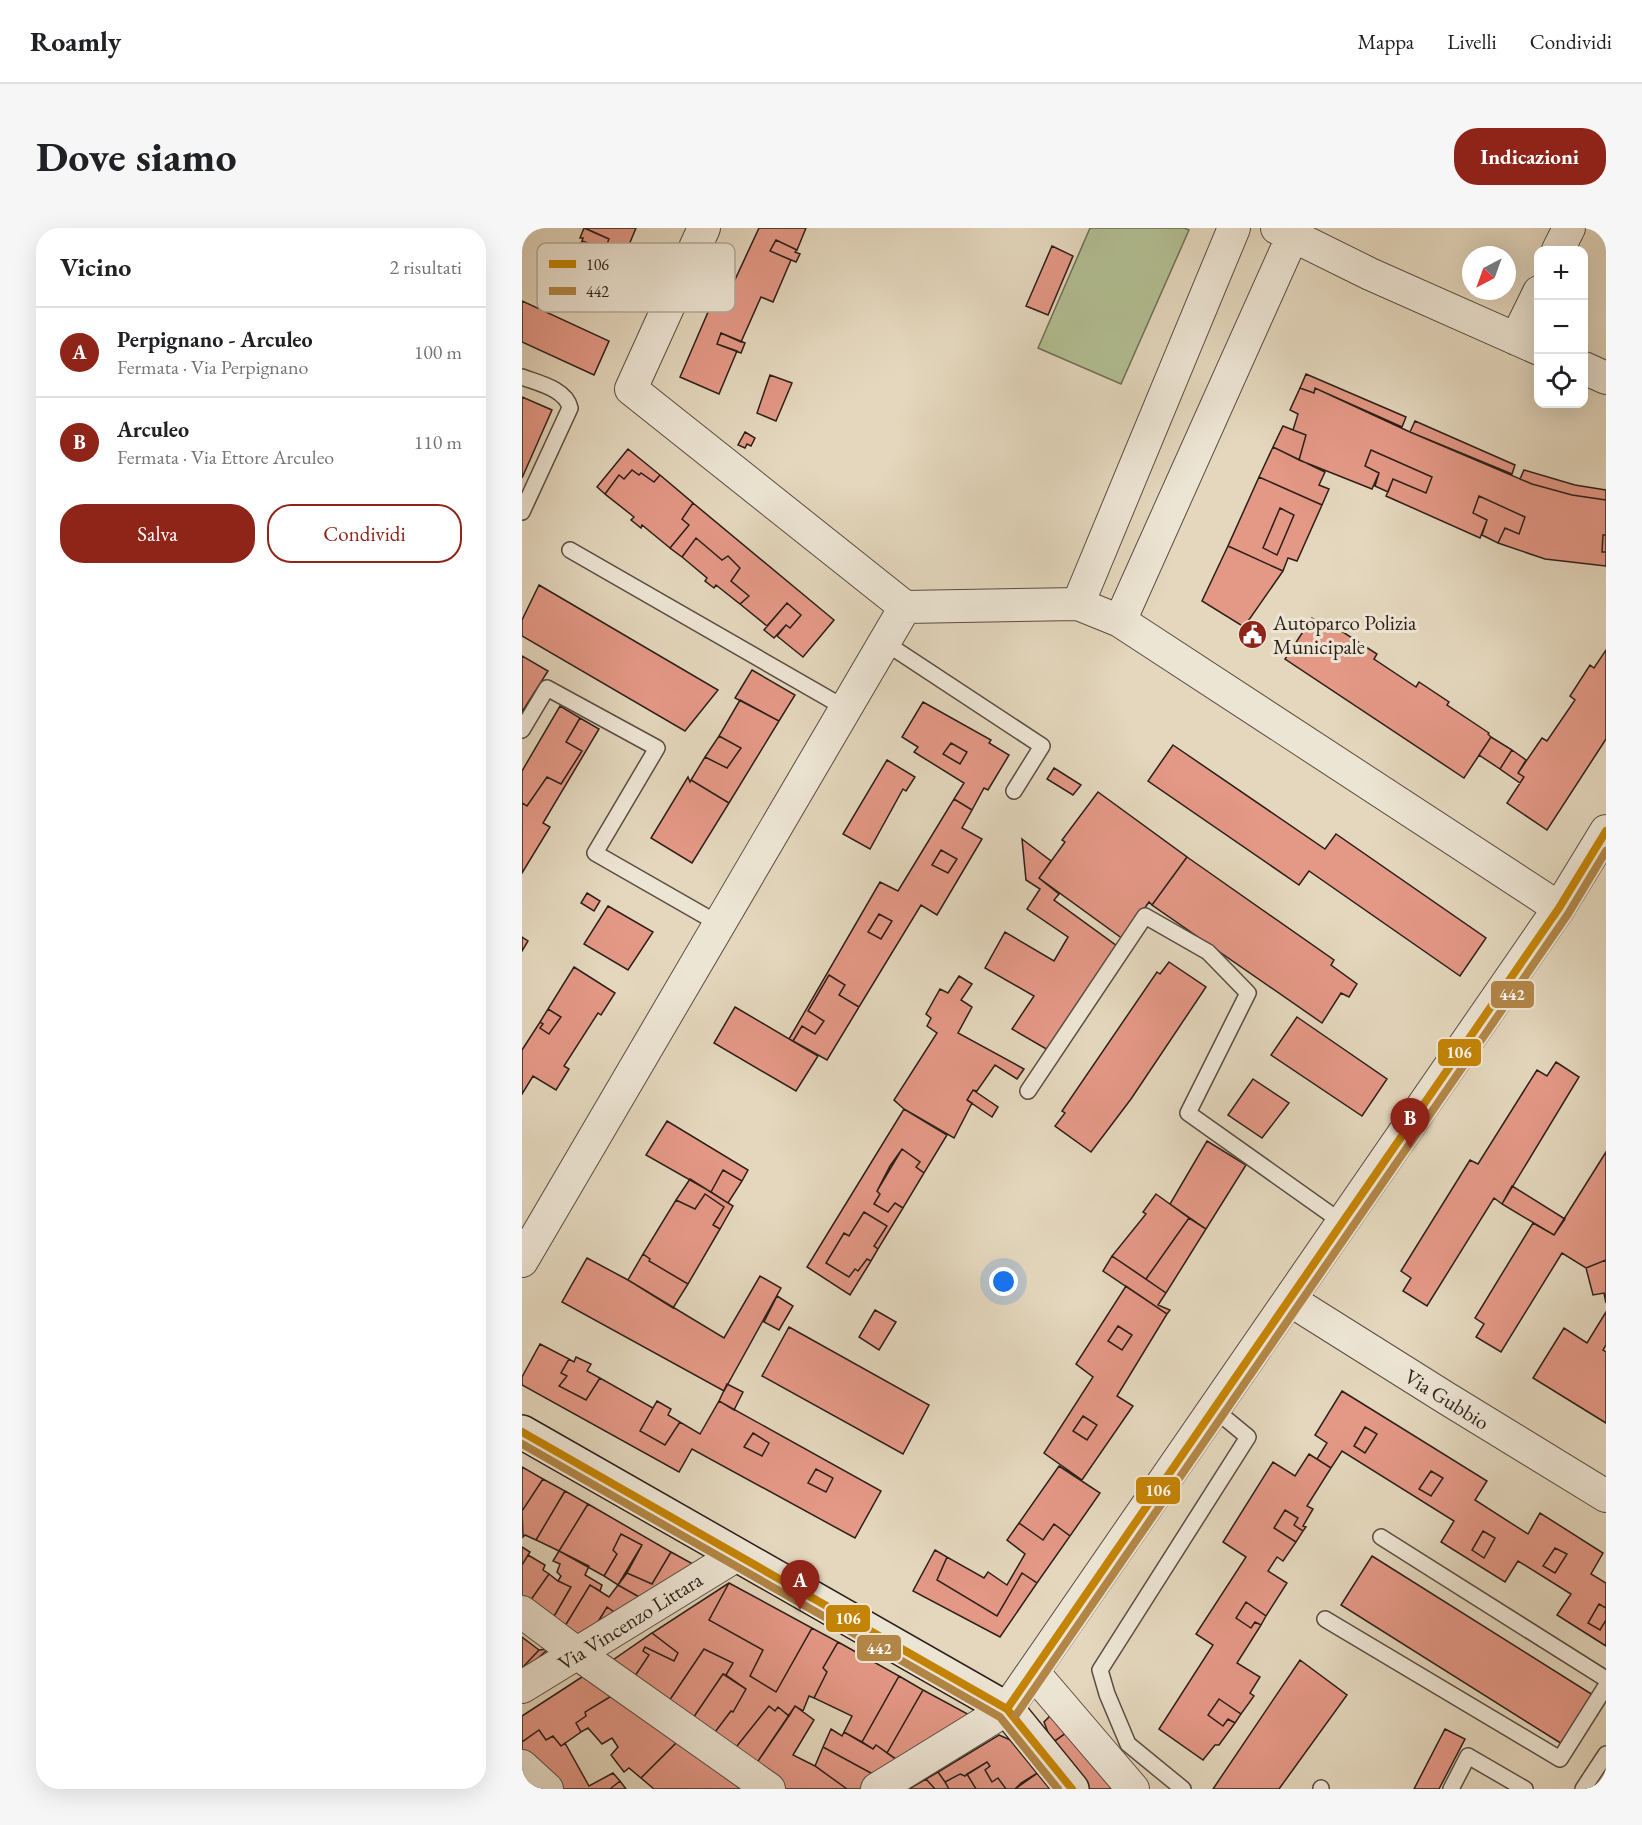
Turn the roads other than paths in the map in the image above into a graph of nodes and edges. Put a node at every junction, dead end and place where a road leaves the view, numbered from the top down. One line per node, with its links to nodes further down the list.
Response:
1 (704, 228): 5 (street)
2 (1234, 228): 15 (street)
3 (1569, 228): 6 (street)
4 (1285, 231): 9 (street); 17 (street)
5 (697, 243)
6 (1560, 246)
7 (1537, 300): 9 (street)
8 (666, 312): 16 (street)
9 (1527, 344)
10 (1588, 370): 12 (street)
11 (522, 377): 13 (lane)
12 (1606, 378)
13 (522, 512)
14 (570, 550): 19 (lane)
15 (1078, 604): 16 (street); 17 (street)
16 (905, 607): 18 (street)
17 (1120, 621): 23 (street)
18 (884, 642): 19 (street); 21 (lane)
19 (845, 708): 24 (street)
20 (522, 730): 24 (lane)
21 (1014, 791)
22 (1606, 831): 23 (street)
23 (1559, 908): 26 (street)
24 (719, 924): 27 (street)
25 (1028, 1091): 26 (lane)
26 (1343, 1223): 28 (street)
27 (522, 1261)
28 (1290, 1300): 29 (street); 31 (street, Via Gubbio)
29 (1214, 1409): 37 (street); 49 (lane)
30 (522, 1432): 33 (street)
31 (1606, 1496)
32 (1381, 1537): 38 (lane)
33 (737, 1555): 36 (street, Via Vincenzo Littara); 41 (street)
34 (522, 1612): 36 (street)
35 (1325, 1619): 39 (lane)
36 (578, 1654): 40 (street, Via Vincenzo Littara); 45 (street)
37 (1033, 1672): 41 (street); 48 (street)
38 (1606, 1678)
39 (1606, 1686)
40 (522, 1687)
41 (1007, 1709): 46 (street); 47 (street)
42 (1606, 1754): 52 (lane)
43 (522, 1766): 44 (street)
44 (546, 1789)
45 (769, 1789)
46 (877, 1789)
47 (1072, 1789)
48 (1133, 1789)
49 (1183, 1789)
50 (1451, 1789): 51 (lane)
51 (1525, 1789)
52 (1583, 1789)

